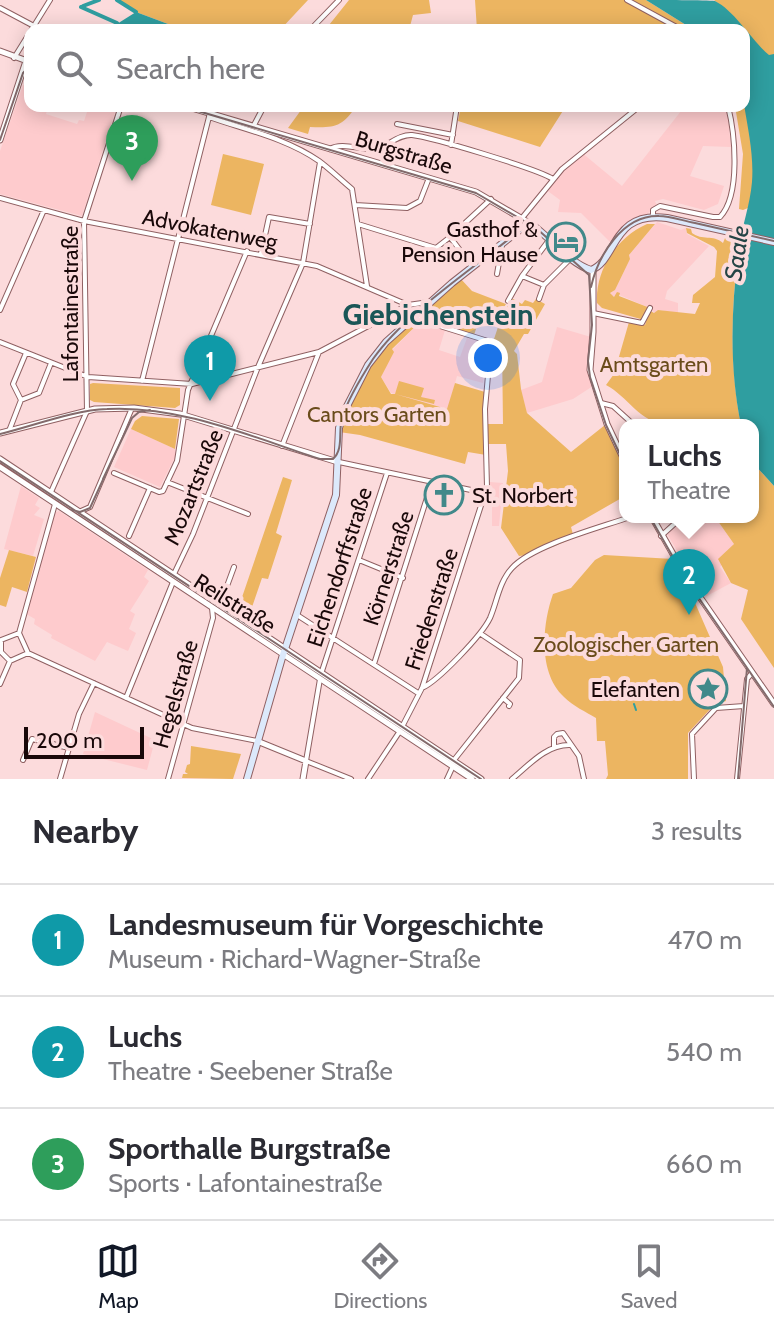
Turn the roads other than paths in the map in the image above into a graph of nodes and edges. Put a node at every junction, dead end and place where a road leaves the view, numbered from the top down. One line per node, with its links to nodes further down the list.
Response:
1 (50, 0): 6 (street)
2 (339, 0): 7 (street)
3 (627, 0): 8 (street)
4 (0, 8): 5 (street)
5 (30, 24)
6 (33, 24)
7 (316, 24)
8 (671, 24)
9 (24, 40): 11 (street)
10 (0, 51): 11 (street)
11 (14, 58): 12 (street)
12 (24, 61)
13 (24, 73): 24 (street)
14 (119, 112): 36 (street, Lafontainestraße)
15 (202, 112): 20 (street, Burgstraße)
16 (261, 112): 22 (street)
17 (456, 112): 23 (street)
18 (632, 112): 29 (street)
19 (729, 112): 34 (street)
20 (210, 115): 22 (street, Burgstraße); 27 (street); 42 (street)
21 (397, 124): 23 (street)
22 (254, 125): 26 (street, Burgstraße)
23 (453, 135): 25 (street)
24 (0, 140)
25 (451, 145): 26 (street); 29 (street)
26 (330, 149): 28 (street, Burgstraße)
27 (320, 162): 32 (street); 37 (street, Mozartstraße)
28 (429, 178): 31 (street, Burgstraße); 32 (street)
29 (553, 179): 35 (street)
30 (0, 198): 33 (street, Advokatenweg)
31 (491, 199): 35 (street, Burgstraße); 40 (street)
32 (355, 205): 38 (street)
33 (44, 210): 36 (street, Advokatenweg); 60 (street)
34 (653, 217): 43 (main road); 50 (main road)
35 (522, 218): 39 (street, Burgstraße)
36 (84, 221): 42 (street, Advokatenweg); 68 (street, Lafontainestraße)
37 (310, 224): 46 (street); 48 (street, Mozartstraße)
38 (358, 224): 40 (street); 54 (street)
39 (531, 224): 41 (main road, Burgstraße); 44 (main road)
40 (450, 237): 49 (street)
41 (551, 238): 50 (main road, Burgstraße); 52 (street)
42 (179, 239): 45 (street, Advokatenweg); 69 (street)
43 (774, 242)
44 (502, 244): 49 (main road); 51 (street)
45 (247, 251): 46 (street, Advokatenweg); 70 (street)
46 (261, 254): 48 (street, Advokatenweg)
47 (568, 261): 53 (street)
48 (303, 263): 54 (street, Advokatenweg); 67 (street, Mozartstraße)
49 (472, 266): 57 (main road)
50 (593, 270): 61 (street)
51 (497, 274)
52 (522, 276): 53 (street); 56 (street)
53 (544, 285): 55 (street)
54 (367, 286): 58 (street, Advokatenweg)
55 (539, 299)
56 (508, 301)
57 (429, 302): 58 (street); 62 (main road)
58 (408, 305): 64 (street)
59 (650, 308): 61 (street)
60 (0, 310)
61 (593, 313): 72 (street)
62 (416, 314): 83 (main road); 91 (street, Friedenstraße)
63 (0, 342): 65 (street)
64 (319, 352): 67 (street); 80 (street)
65 (26, 353): 66 (street); 71 (street)
66 (51, 363): 68 (street); 71 (street)
67 (258, 367): 70 (street); 77 (street, Mozartstraße)
68 (86, 377): 69 (street); 74 (street, Lafontainestraße)
69 (142, 381): 70 (street)
70 (192, 384): 75 (street)
71 (21, 400): 78 (street)
72 (599, 403): 76 (street); 81 (street)
73 (132, 408): 74 (street); 75 (street); 94 (street)
74 (87, 411): 78 (street); 90 (street)
75 (185, 416): 77 (street); 87 (street)
76 (627, 419)
77 (234, 430): 80 (street); 92 (street, Mozartstraße)
78 (9, 431): 79 (street)
79 (0, 433)
80 (282, 446): 83 (street)
81 (619, 448)
82 (0, 459): 90 (street, Reilstraße)
83 (338, 462): 86 (street); 109 (main road)
84 (0, 471): 93 (street, Reilstraße)
85 (114, 473): 89 (street)
86 (387, 473): 88 (street); 101 (street, Eichendorffstraße)
87 (167, 482): 89 (street); 92 (street)
88 (432, 482): 91 (street); 104 (street, Körnerstraße)
89 (150, 488): 99 (street)
90 (51, 492): 93 (street, Reilstraße)
91 (485, 493): 124 (street, Friedenstraße)
92 (207, 497): 95 (street); 103 (street, Mozartstraße)
93 (57, 500): 94 (street, Reilstraße); 105 (street, Reilstraße); 111 (street)
94 (79, 511): 103 (street, Reilstraße)
95 (248, 514)
96 (619, 521): 112 (street)
97 (655, 523): 100 (street)
98 (675, 523): 100 (street)
99 (129, 536)
100 (661, 536): 120 (street)
101 (359, 560): 104 (street); 113 (street, Eichendorffstraße)
102 (234, 567): 106 (street, Reilstraße)
103 (174, 574): 106 (street, Reilstraße)
104 (403, 578): 119 (street, Körnerstraße)
105 (173, 582): 107 (street, Reilstraße); 125 (street)
106 (220, 605): 115 (street, Reilstraße)
107 (212, 608): 108 (street, Reilstraße); 110 (street, Hegelstraße)
108 (221, 613): 110 (street, Hegelstraße); 115 (street, Reilstraße)
109 (297, 615): 113 (street); 115 (main road)
110 (213, 618): 130 (street, Hegelstraße)
111 (19, 633): 114 (street); 117 (street)
112 (481, 634): 124 (street); 126 (street)
113 (333, 637): 119 (street); 121 (street, Eichendorffstraße)
114 (1, 640): 116 (street)
115 (285, 650): 121 (street, Reilstraße); 132 (main road)
116 (0, 652): 118 (street)
117 (28, 653): 118 (street); 122 (street)
118 (10, 661): 123 (street)
119 (374, 664): 124 (street)
120 (752, 673): 127 (street); 129 (street)
121 (321, 674): 131 (street, Reilstraße); 137 (street, Eichendorffstraße)
122 (94, 683): 125 (street); 135 (street)
123 (0, 684)
124 (420, 690): 131 (street, Friedenstraße)
125 (126, 698): 130 (street)
126 (503, 698): 128 (street); 138 (street)
127 (774, 704)
128 (509, 706)
129 (744, 706): 150 (street); 151 (street)
130 (183, 725): 132 (street); 140 (street, Hegelstraße)
131 (402, 728): 138 (street, Reilstraße); 144 (street, Friedenstraße)
132 (257, 741): 137 (street); 141 (main road)
133 (569, 745): 134 (street); 134 (street); 149 (street)
134 (554, 747): 148 (street)
135 (69, 748): 136 (street); 139 (street)
136 (23, 760)
137 (306, 761): 142 (street); 143 (street)
138 (453, 764): 145 (street); 146 (street, Reilstraße); 147 (street, Reilstraße)
139 (60, 779)
140 (168, 779)
141 (247, 779)
142 (303, 779)
143 (351, 779)
144 (368, 779)
145 (447, 779)
146 (472, 779)
147 (481, 779)
148 (512, 779)
149 (584, 779)
150 (694, 779)
151 (737, 779)

